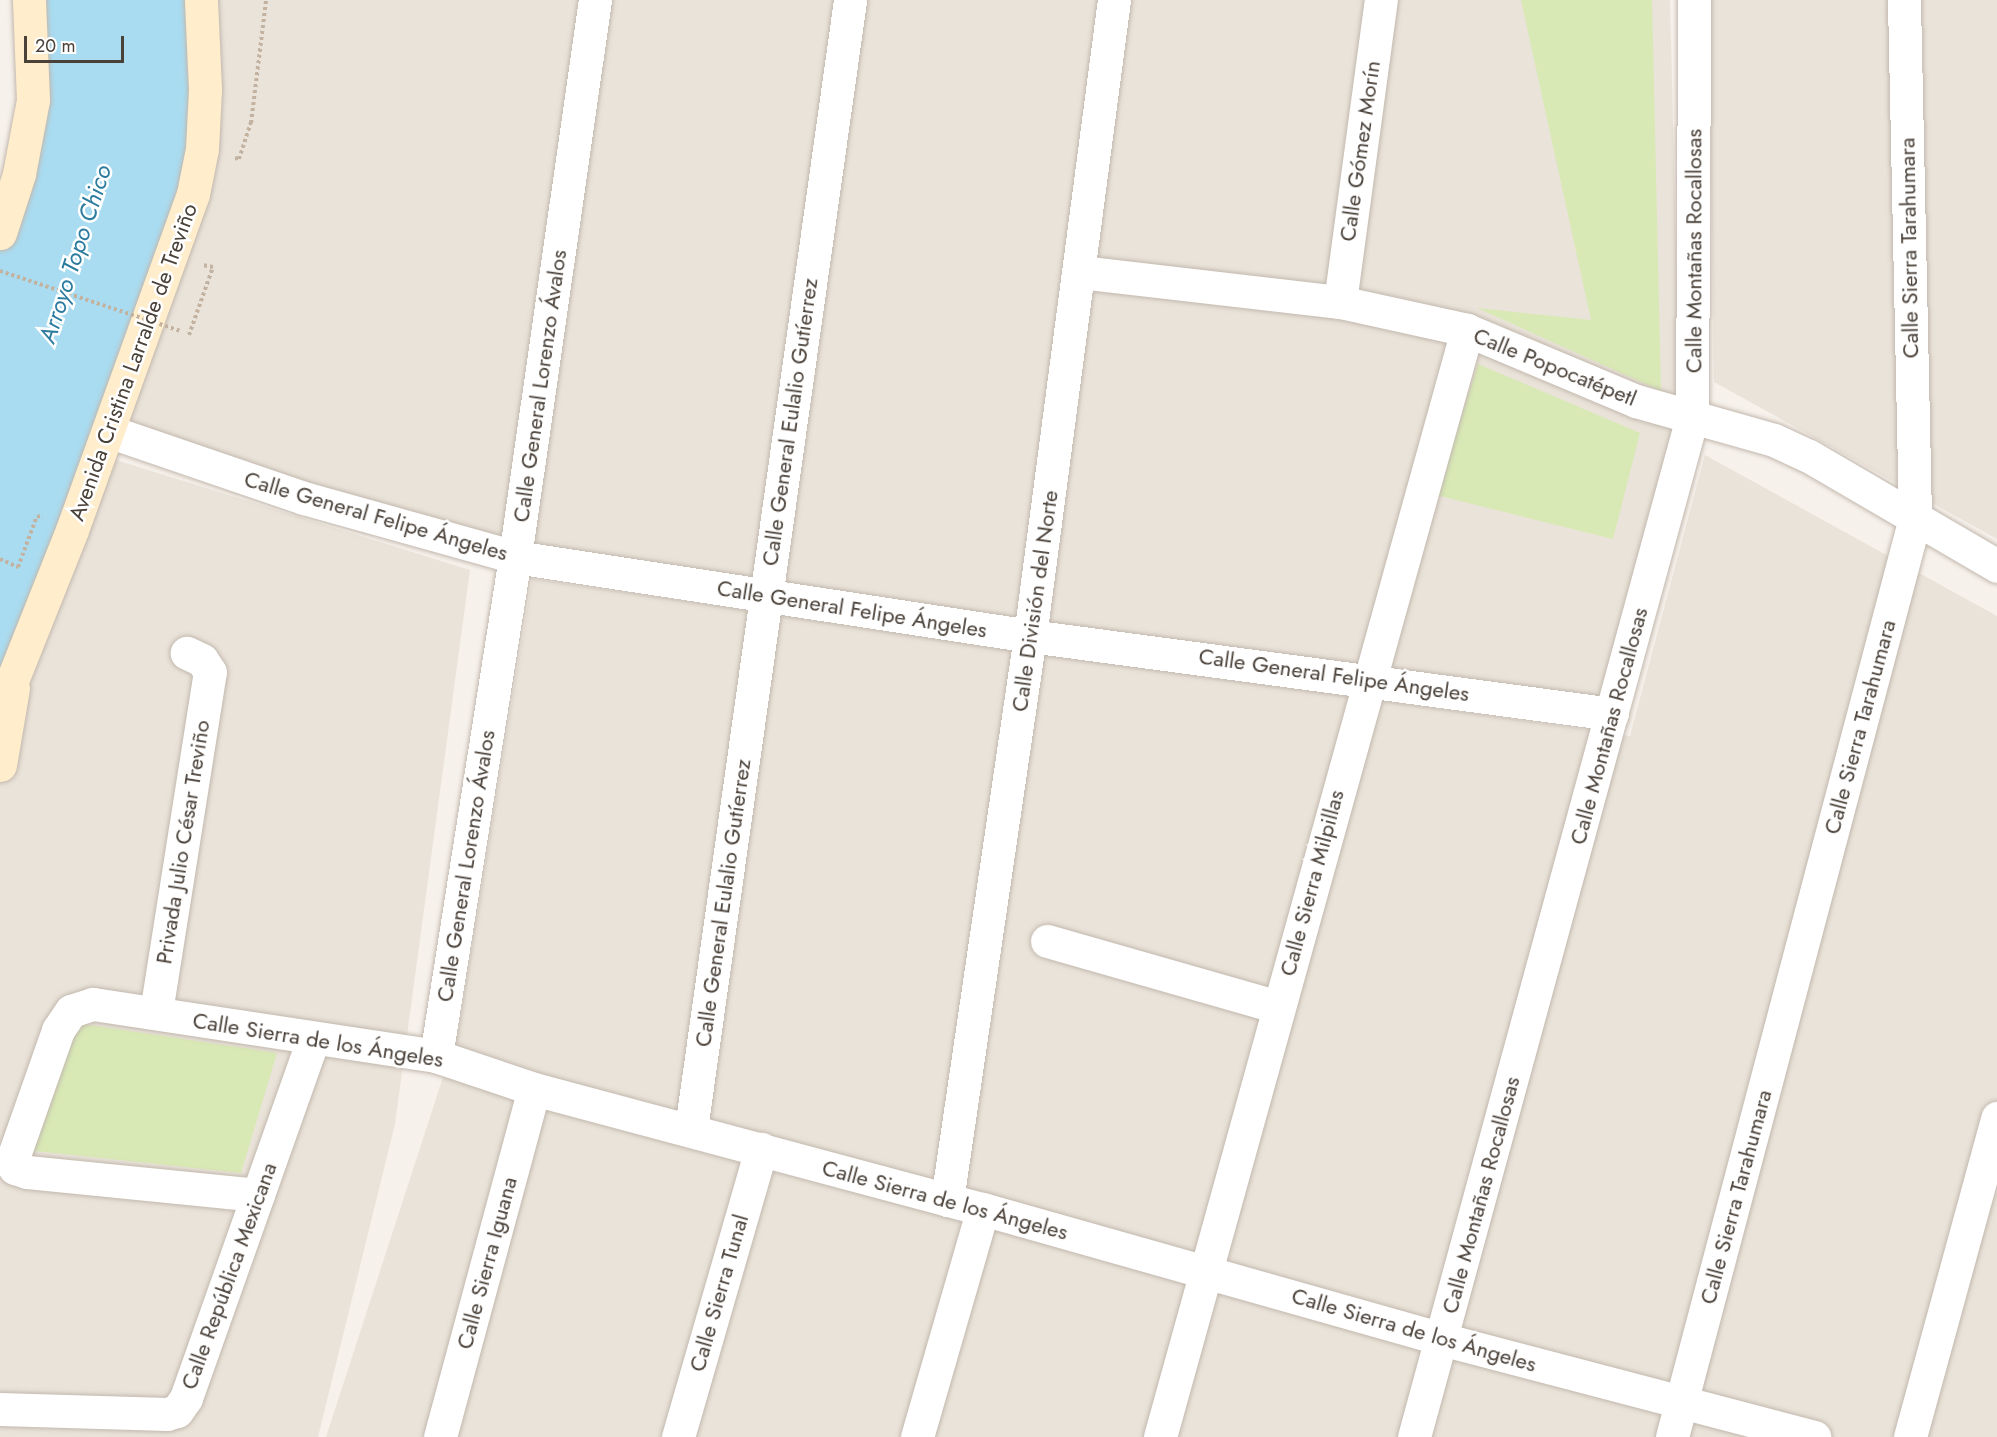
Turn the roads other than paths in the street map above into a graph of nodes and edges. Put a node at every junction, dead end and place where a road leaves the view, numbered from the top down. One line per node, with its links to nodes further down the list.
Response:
1 (29, 0): 9 (main road)
2 (201, 0): 14 (main road, Avenida Cristina Larralde de Treviño)
3 (595, 0): 16 (street, Calle General Lorenzo Ávalos)
4 (850, 0): 18 (street, Calle General Eulalio Gutíerrez)
5 (1114, 0): 10 (street, Calle División del Norte)
6 (1381, 0): 11 (street, Calle Gómez Morín)
7 (1694, 0): 13 (street, Calle Montañas Rocallosas)
8 (1904, 0): 15 (street, Calle Sierra Tarahumara)
9 (0, 233)
10 (1080, 272): 11 (street, Calle Popocatépetl); 19 (street, Calle División del Norte)
11 (1340, 302): 12 (street, Calle Popocatépetl)
12 (1467, 330): 13 (street, Calle Popocatépetl); 22 (street, Calle Sierra Milpillas)
13 (1692, 417): 15 (street, Calle Popocatépetl); 24 (street, Calle Montañas Rocallosas)
14 (108, 431): 16 (street, Calle General Felipe Ángeles); 21 (main road, Avenida Cristina Larralde de Treviño)
15 (1915, 518): 17 (street, Calle Popocatépetl); 40 (street, Calle Sierra Tarahumara)
16 (515, 557): 18 (street, Calle General Felipe Ángeles); 30 (street, Calle General Lorenzo Ávalos)
17 (1997, 566)
18 (766, 596): 19 (street, Calle General Felipe Ángeles); 33 (street, Calle General Eulalio Gutíerrez)
19 (1030, 636): 22 (street, Calle General Felipe Ángeles); 36 (street, Calle División del Norte)
20 (198, 662): 28 (street, Privada Julio César Treviño)
21 (14, 679): 23 (main road, Avenida Cristina Larralde de Treviño); 25 (main road)
22 (1369, 679): 24 (street, Calle General Felipe Ángeles); 27 (street, Calle Sierra Milpillas)
23 (0, 711)
24 (1612, 714): 39 (street, Calle Montañas Rocallosas)
25 (0, 765)
26 (1047, 941): 27 (street)
27 (1278, 1007): 38 (street, Calle Sierra Milpillas)
28 (156, 1012): 29 (street, Calle Sierra de los Ángeles); 35 (street, Calle Sierra de los Ángeles)
29 (313, 1039): 30 (street, Calle Sierra de los Ángeles); 35 (street, Calle República Mexicana)
30 (436, 1056): 31 (street, Calle Sierra de los Ángeles)
31 (534, 1089): 33 (street, Calle Sierra de los Ángeles); 42 (street, Calle Sierra Iguana)
32 (1997, 1118): 49 (street)
33 (691, 1129): 34 (street, Calle Sierra de los Ángeles)
34 (761, 1149): 36 (street, Calle Sierra de los Ángeles); 43 (street, Calle Sierra Tunal)
35 (258, 1195): 41 (street, Calle República Mexicana)
36 (947, 1200): 37 (street, Calle Sierra de los Ángeles)
37 (983, 1209): 38 (street, Calle Sierra de los Ángeles); 44 (street)
38 (1206, 1271): 39 (street, Calle Sierra de los Ángeles); 45 (street, Calle Sierra Milpillas)
39 (1442, 1339): 40 (street, Calle Sierra de los Ángeles); 46 (street, Calle Montañas Rocallosas)
40 (1683, 1403): 47 (street, Calle Sierra Tarahumara); 48 (street, Calle Sierra de los Ángeles)
41 (0, 1409)
42 (440, 1437)
43 (678, 1437)
44 (917, 1437)
45 (1160, 1437)
46 (1414, 1437)
47 (1672, 1437)
48 (1814, 1437)
49 (1910, 1437)

